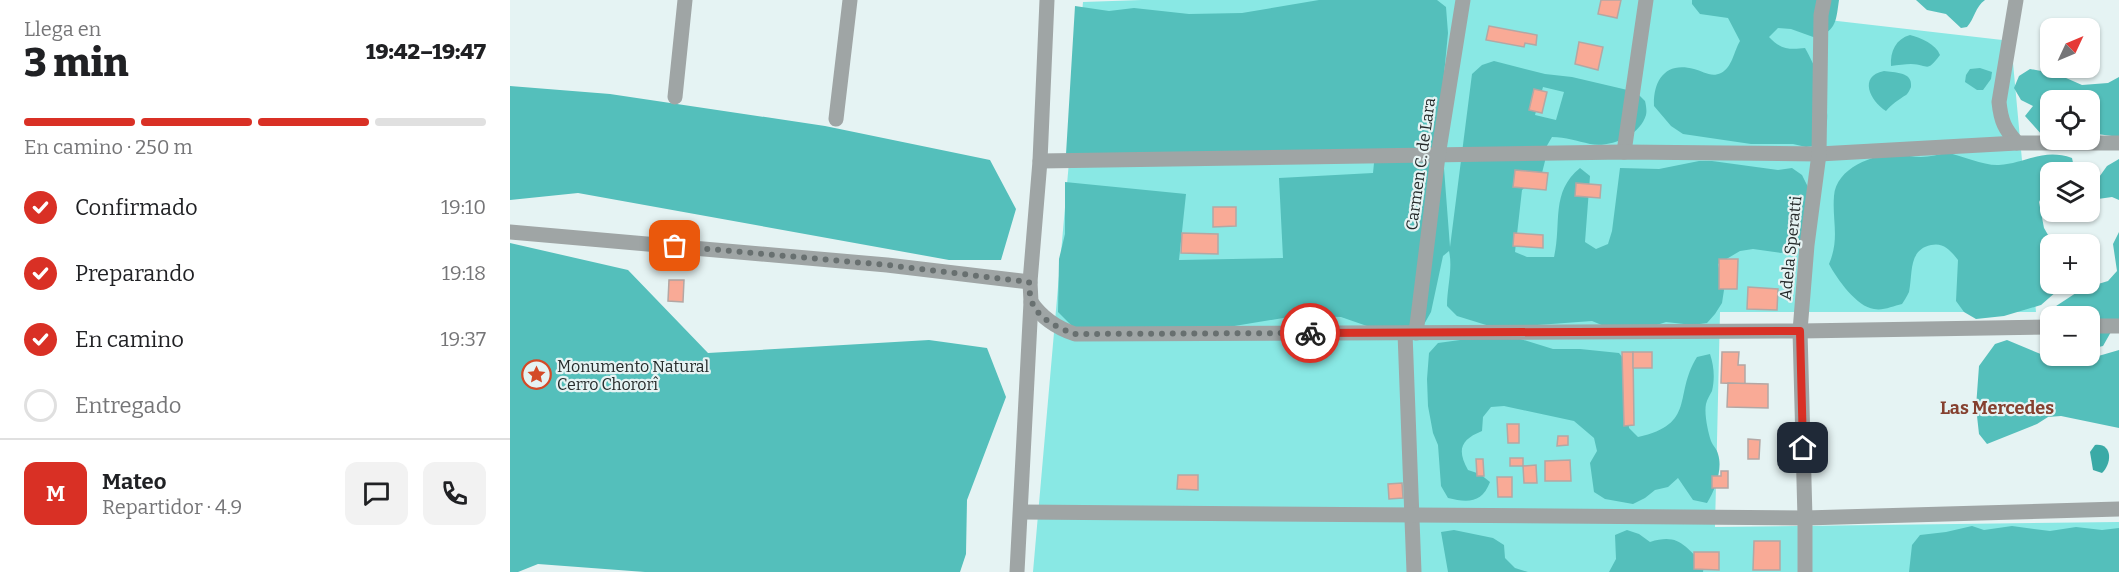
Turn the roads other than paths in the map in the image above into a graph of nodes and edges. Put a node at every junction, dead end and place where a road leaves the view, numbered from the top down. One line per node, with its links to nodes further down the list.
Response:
1 (685, 0): 8 (street)
2 (850, 0): 9 (street)
3 (1047, 0): 15 (street)
4 (1463, 0): 14 (street, Carmen C. de Lara)
5 (1646, 0): 12 (street)
6 (1824, 0): 13 (street, Adela Speratti)
7 (2016, 0): 10 (street)
8 (675, 98)
9 (836, 119)
10 (2017, 143): 11 (street); 13 (street)
11 (2119, 143)
12 (1624, 153): 13 (street); 14 (street)
13 (1819, 154): 22 (street, Adela Speratti)
14 (1438, 156): 15 (street); 23 (street, Carmen C. de Lara)
15 (1040, 161): 17 (street)
16 (510, 232): 17 (street)
17 (1029, 282): 18 (street)
18 (1031, 302): 23 (street); 25 (street)
19 (2100, 326): 20 (street)
20 (2119, 326)
21 (2040, 327): 22 (street)
22 (1800, 331): 23 (street); 27 (street, Adela Speratti)
23 (1411, 333): 26 (street, Carmen C. de Lara)
24 (2119, 509): 27 (street)
25 (1022, 512): 26 (street); 28 (street)
26 (1411, 515): 27 (street); 29 (street, Carmen C. de Lara)
27 (1805, 518): 30 (street, Adela Speratti)
28 (1017, 572)
29 (1414, 572)
30 (1805, 572)

